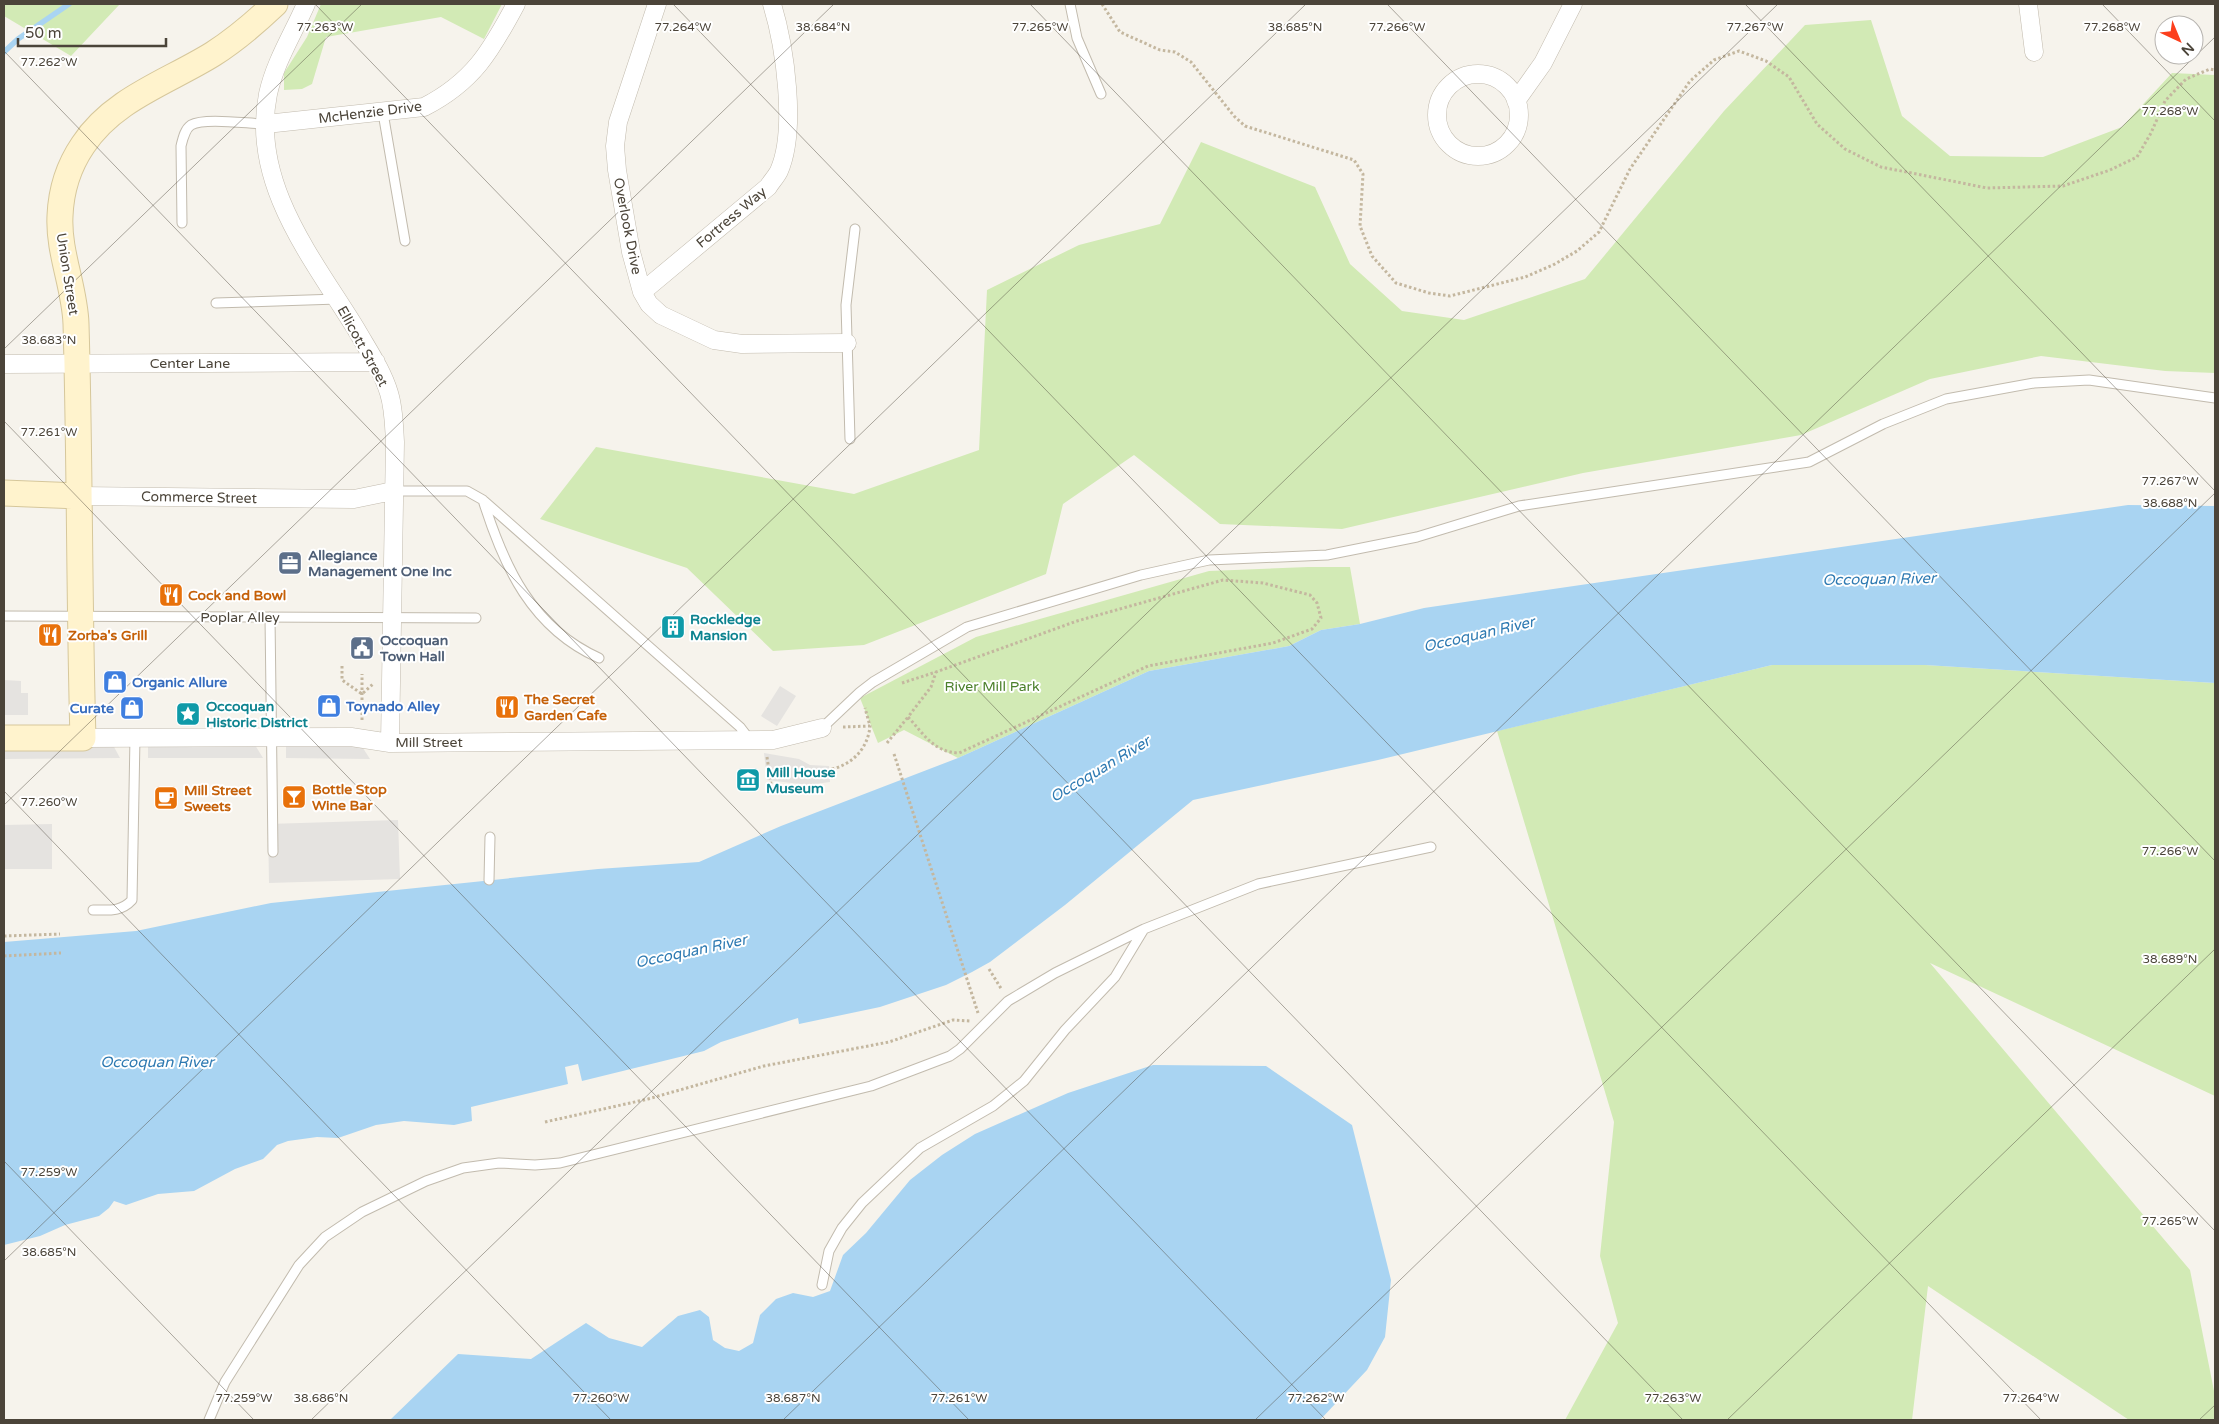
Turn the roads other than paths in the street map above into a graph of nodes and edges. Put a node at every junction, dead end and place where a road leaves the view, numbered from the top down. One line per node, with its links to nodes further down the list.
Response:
1 (275, 4): 23 (street, Union Street)
2 (306, 4): 13 (street, Ellicott Street)
3 (516, 4): 12 (street, McHenzie Drive)
4 (656, 4): 17 (street, Overlook Drive)
5 (772, 4): 17 (street, Fortress Way)
6 (1070, 4): 10 (lane)
7 (1573, 4): 11 (street)
8 (2028, 4): 9 (street)
9 (2034, 52)
10 (1101, 94)
11 (1516, 101): 11 (street)
12 (383, 113): 13 (street, McHenzie Drive); 16 (lane)
13 (266, 124): 14 (lane); 18 (street, Ellicott Street)
14 (182, 223)
15 (855, 229): 20 (lane)
16 (405, 241)
17 (642, 292): 20 (street, Overlook Drive)
18 (338, 299): 19 (lane); 21 (street, Ellicott Street)
19 (216, 304)
20 (847, 343): 25 (lane)
21 (376, 362): 23 (street, Center Lane); 26 (street, Ellicott Street)
22 (4, 364): 23 (street, Center Lane)
23 (78, 364): 28 (street, Union Street)
24 (2215, 398): 36 (lane)
25 (850, 439)
26 (393, 491): 28 (street, Commerce Street); 29 (lane); 33 (street, Ellicott Street)
27 (4, 493): 28 (street, Commerce Street)
28 (79, 496): 31 (street, Union Street)
29 (483, 500): 35 (lane); 41 (lane)
30 (4, 616): 31 (lane, Poplar Alley)
31 (81, 616): 32 (lane, Poplar Alley); 40 (street, Union Street)
32 (270, 617): 33 (lane, Poplar Alley); 38 (lane)
33 (391, 618): 34 (lane, Poplar Alley); 42 (street, Ellicott Street)
34 (476, 618)
35 (599, 658)
36 (822, 728): 41 (street, Mill Street)
37 (136, 737): 38 (street, Mill Street); 40 (street, Mill Street); 47 (lane)
38 (272, 737): 42 (street, Mill Street); 45 (lane)
39 (4, 738): 40 (street, Mill Street)
40 (83, 738)
41 (758, 740): 42 (street, Mill Street)
42 (390, 742)
43 (490, 837): 46 (lane)
44 (1431, 847): 48 (lane)
45 (273, 852)
46 (490, 880)
47 (93, 910)
48 (1144, 930): 49 (lane); 50 (lane)
49 (822, 1285)
50 (209, 1420)

